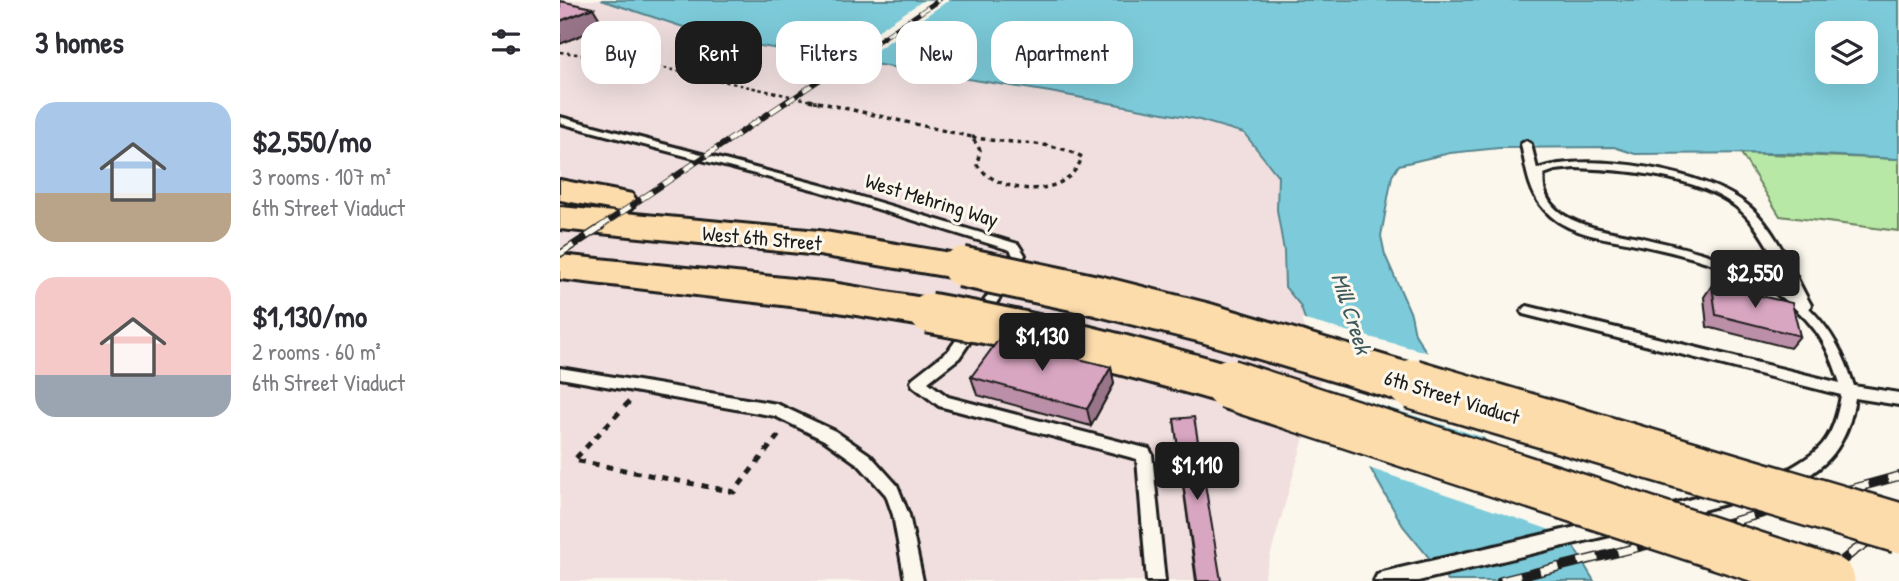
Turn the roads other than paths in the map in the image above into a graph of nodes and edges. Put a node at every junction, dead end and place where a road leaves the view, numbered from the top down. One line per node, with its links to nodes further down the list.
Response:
1 (560, 120): 18 (lane, West Mehring Way)
2 (1526, 144): 3 (lane)
3 (1537, 185): 10 (lane); 10 (lane)
4 (560, 190): 6 (highway)
5 (560, 218): 6 (highway, West 6th Street)
6 (819, 243): 8 (highway, West 6th Street)
7 (560, 267): 20 (highway, bridge)
8 (962, 267): 15 (highway, 6th Street Viaduct, bridge)
9 (1527, 311): 12 (lane)
10 (1812, 316): 12 (lane)
11 (560, 373): 17 (lane)
12 (1849, 391): 13 (lane); 14 (lane)
13 (1899, 399)
14 (1621, 524): 16 (lane)
15 (1899, 528)
16 (1424, 571): 19 (lane)
17 (914, 581)
18 (1156, 581)
19 (1383, 581)
20 (1829, 581)

